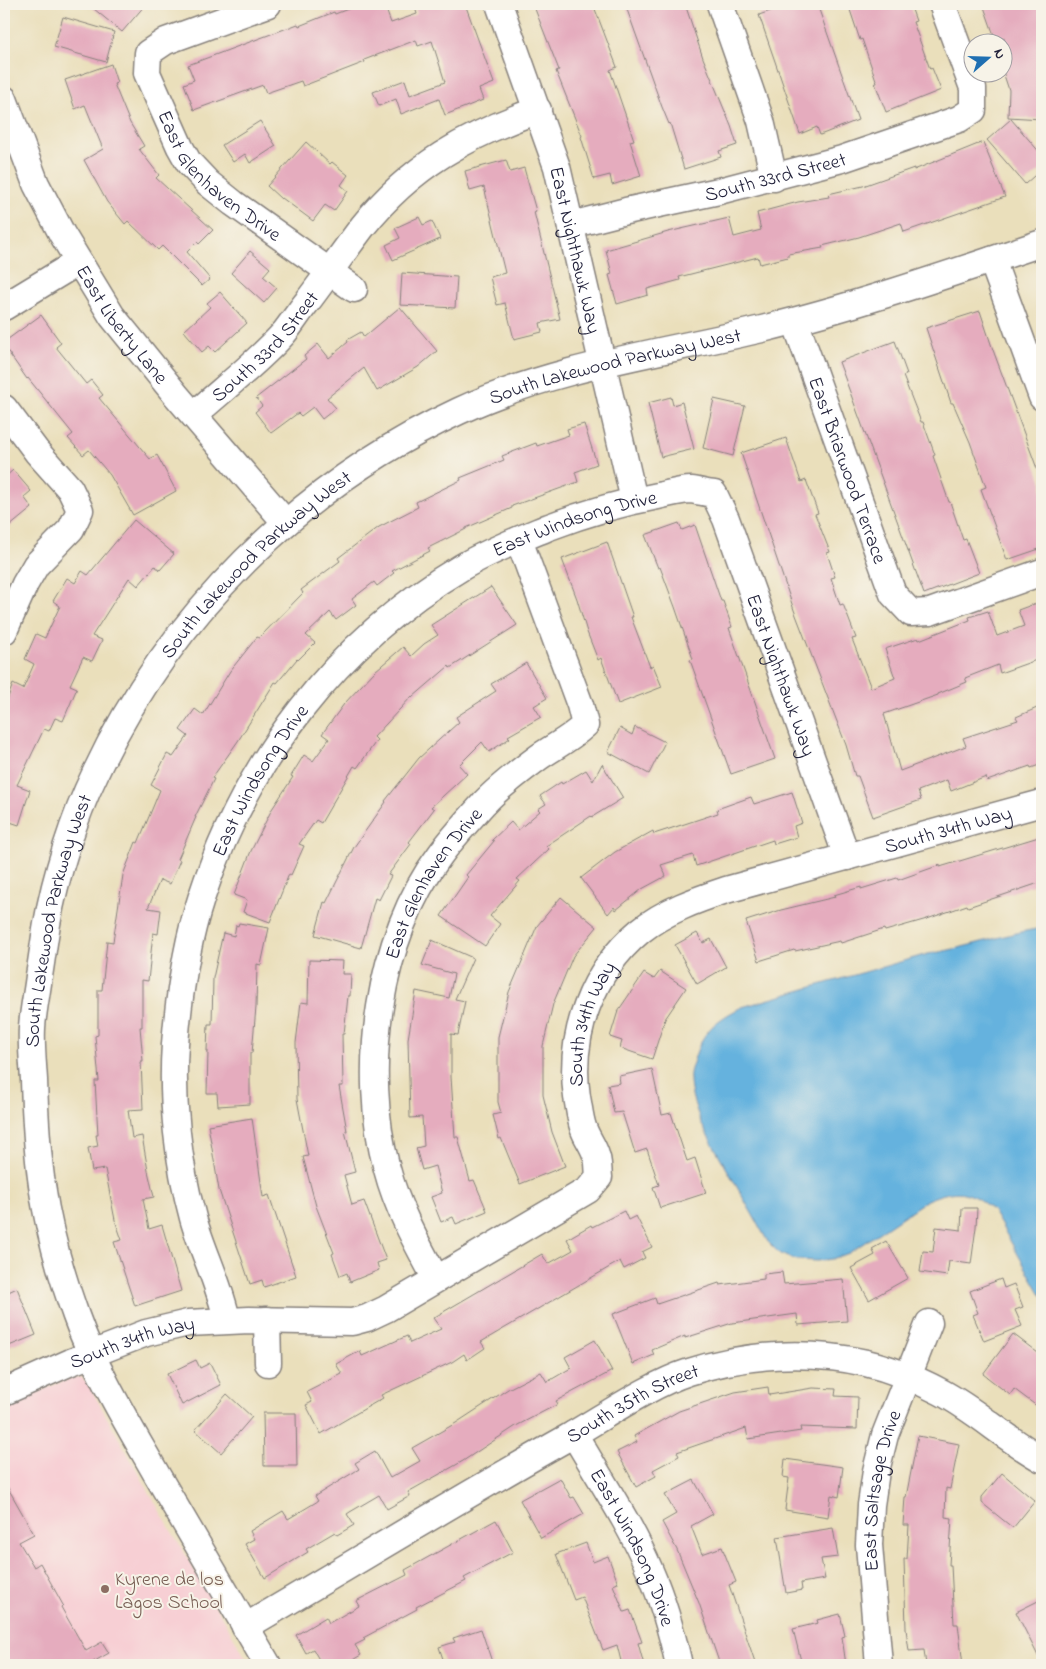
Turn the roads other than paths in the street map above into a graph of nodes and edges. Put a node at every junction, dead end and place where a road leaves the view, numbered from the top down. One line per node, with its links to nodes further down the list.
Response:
1 (268, 4): 12 (street, East Glenhaven Drive)
2 (499, 4): 6 (street, East Nighthawk Way)
3 (720, 4): 7 (street)
4 (942, 4): 7 (street, South 33rd Street)
5 (4, 99): 11 (street, East Liberty Lane)
6 (538, 110): 8 (street, East Nighthawk Way); 12 (street, South 33rd Street)
7 (774, 178): 8 (street, South 33rd Street)
8 (571, 225): 16 (street, East Nighthawk Way)
9 (1042, 243): 10 (street, South Lakewood Parkway West)
10 (992, 260): 15 (street, South Lakewood Parkway West); 17 (street)
11 (78, 262): 14 (street); 19 (street, East Liberty Lane)
12 (329, 272): 13 (street, South 33rd Street); 19 (street, South 33rd Street)
13 (354, 289)
14 (4, 307)
15 (795, 321): 16 (street, South Lakewood Parkway West); 24 (street, East Briarwood Terrace)
16 (602, 364): 21 (street, East Nighthawk Way); 22 (street, South Lakewood Parkway West)
17 (1042, 397)
18 (4, 408): 25 (street)
19 (194, 415): 22 (street, East Liberty Lane)
20 (714, 494): 21 (street, East Windsong Drive); 27 (street, East Nighthawk Way)
21 (634, 500): 23 (street, East Windsong Drive)
22 (286, 523): 32 (street, South Lakewood Parkway West)
23 (519, 540): 28 (street, East Glenhaven Drive); 29 (street, East Windsong Drive)
24 (1042, 572)
25 (4, 631)
26 (1042, 803): 27 (street, South 34th Way)
27 (847, 857): 28 (street, South 34th Way)
28 (436, 1279): 30 (street, South 34th Way)
29 (227, 1320): 30 (street, South 34th Way); 32 (street, South 34th Way)
30 (267, 1320): 33 (street)
31 (929, 1323): 34 (street, East Saltsage Drive)
32 (92, 1354): 35 (street, South 34th Way); 38 (street, South Lakewood Parkway West)
33 (268, 1363)
34 (908, 1377): 36 (street, South 35th Street); 37 (street, South 35th Street); 41 (street, East Saltsage Drive)
35 (4, 1392)
36 (574, 1434): 38 (street, South 35th Street); 40 (street, East Windsong Drive)
37 (1042, 1459)
38 (245, 1626): 39 (street, South Lakewood Parkway West)
39 (268, 1665)
40 (680, 1665)
41 (879, 1665)

